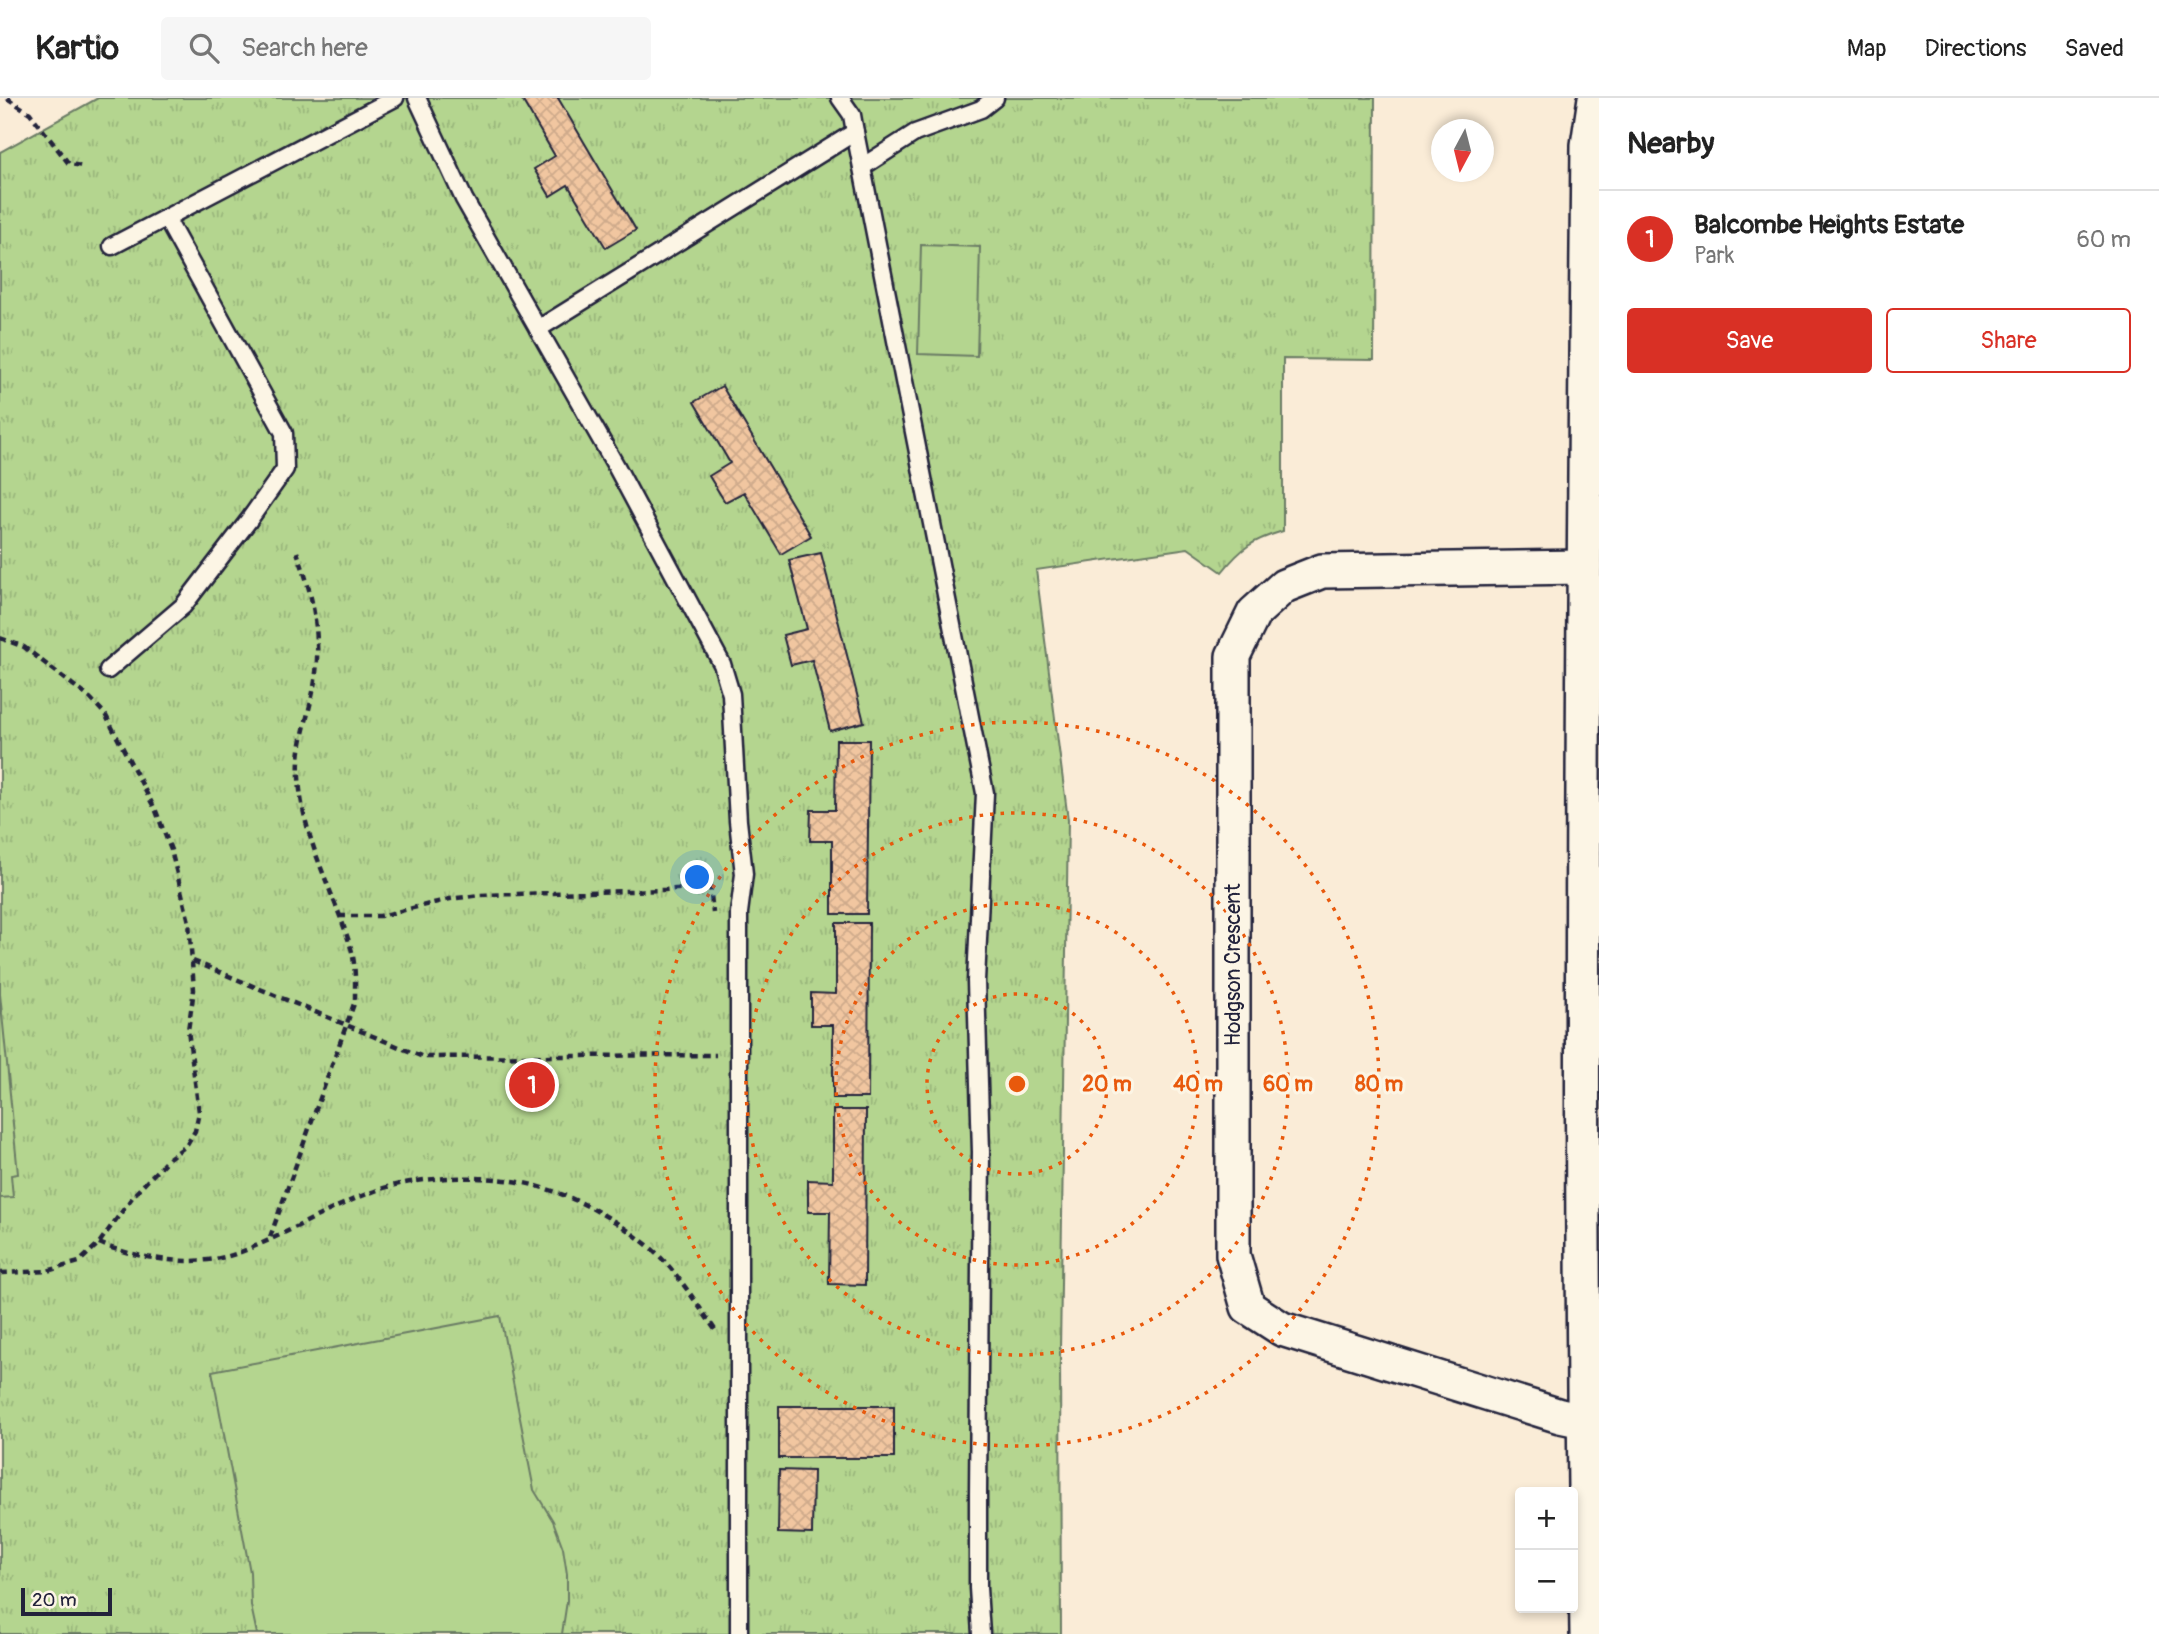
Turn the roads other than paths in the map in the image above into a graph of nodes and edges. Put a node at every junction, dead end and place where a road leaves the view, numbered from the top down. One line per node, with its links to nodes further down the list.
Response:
1 (395, 98): 8 (lane)
2 (417, 98): 10 (lane)
3 (840, 98): 6 (lane)
4 (995, 98): 7 (lane)
5 (1595, 98): 11 (street)
6 (855, 132): 7 (lane); 10 (lane)
7 (862, 167): 15 (lane)
8 (166, 218): 9 (lane); 12 (lane)
9 (112, 246)
10 (538, 329): 14 (lane)
11 (1584, 567): 13 (street); 13 (street, Hodgson Crescent)
12 (108, 670)
13 (1584, 1421): 16 (street)
14 (739, 1634)
15 (981, 1634)
16 (1587, 1634)

